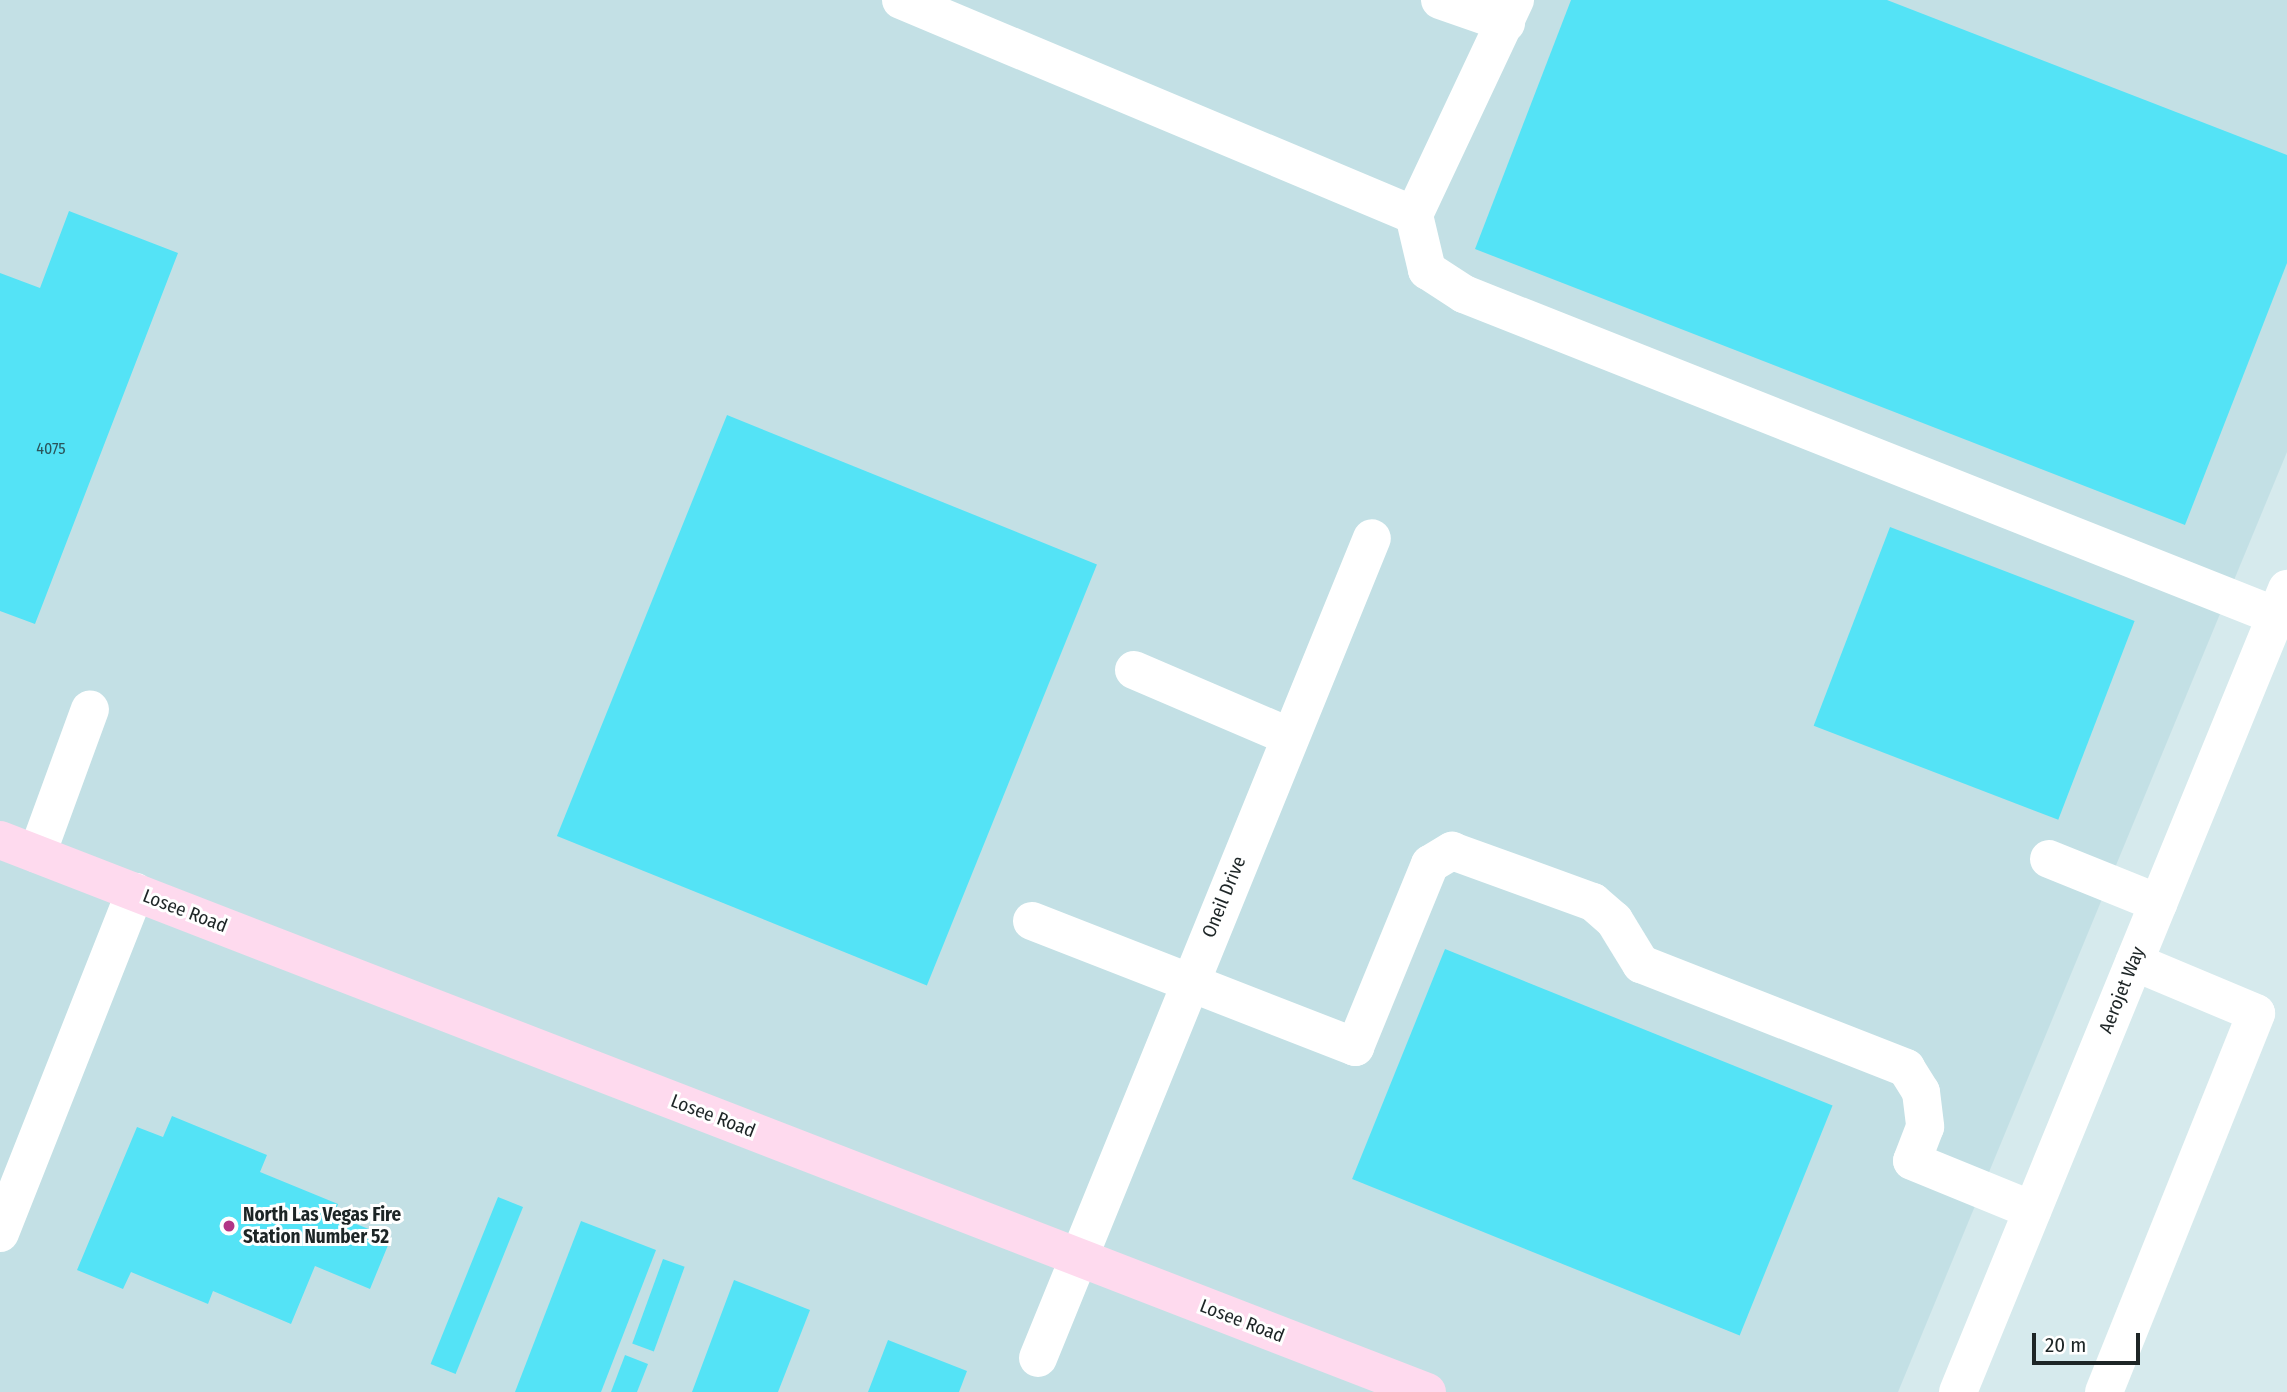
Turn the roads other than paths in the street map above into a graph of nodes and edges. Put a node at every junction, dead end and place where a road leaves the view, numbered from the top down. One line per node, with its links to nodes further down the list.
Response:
1 (901, 0): 4 (street)
2 (1440, 0): 3 (street)
3 (1511, 12): 4 (street)
4 (1414, 215): 6 (street)
5 (1371, 538): 9 (street, Oneil Drive)
6 (2281, 603): 14 (street, Aerojet Way)
7 (1134, 670): 9 (street)
8 (90, 709): 11 (street)
9 (1290, 737): 17 (street, Oneil Drive)
10 (0, 840): 11 (main road, Losee Road)
11 (37, 854): 13 (main road, Losee Road)
12 (2049, 859): 14 (street)
13 (135, 892): 19 (street); 20 (main road, Losee Road)
14 (2158, 903): 16 (street, Aerojet Way)
15 (1032, 921): 17 (street)
16 (2134, 962): 18 (street, Aerojet Way); 24 (street)
17 (1190, 981): 18 (street); 20 (street, Oneil Drive)
18 (2032, 1210): 23 (street, Aerojet Way)
19 (0, 1233)
20 (1082, 1259): 21 (street, Oneil Drive); 22 (main road, Losee Road)
21 (1038, 1358)
22 (1427, 1392)
23 (1958, 1392)
24 (2104, 1392)

